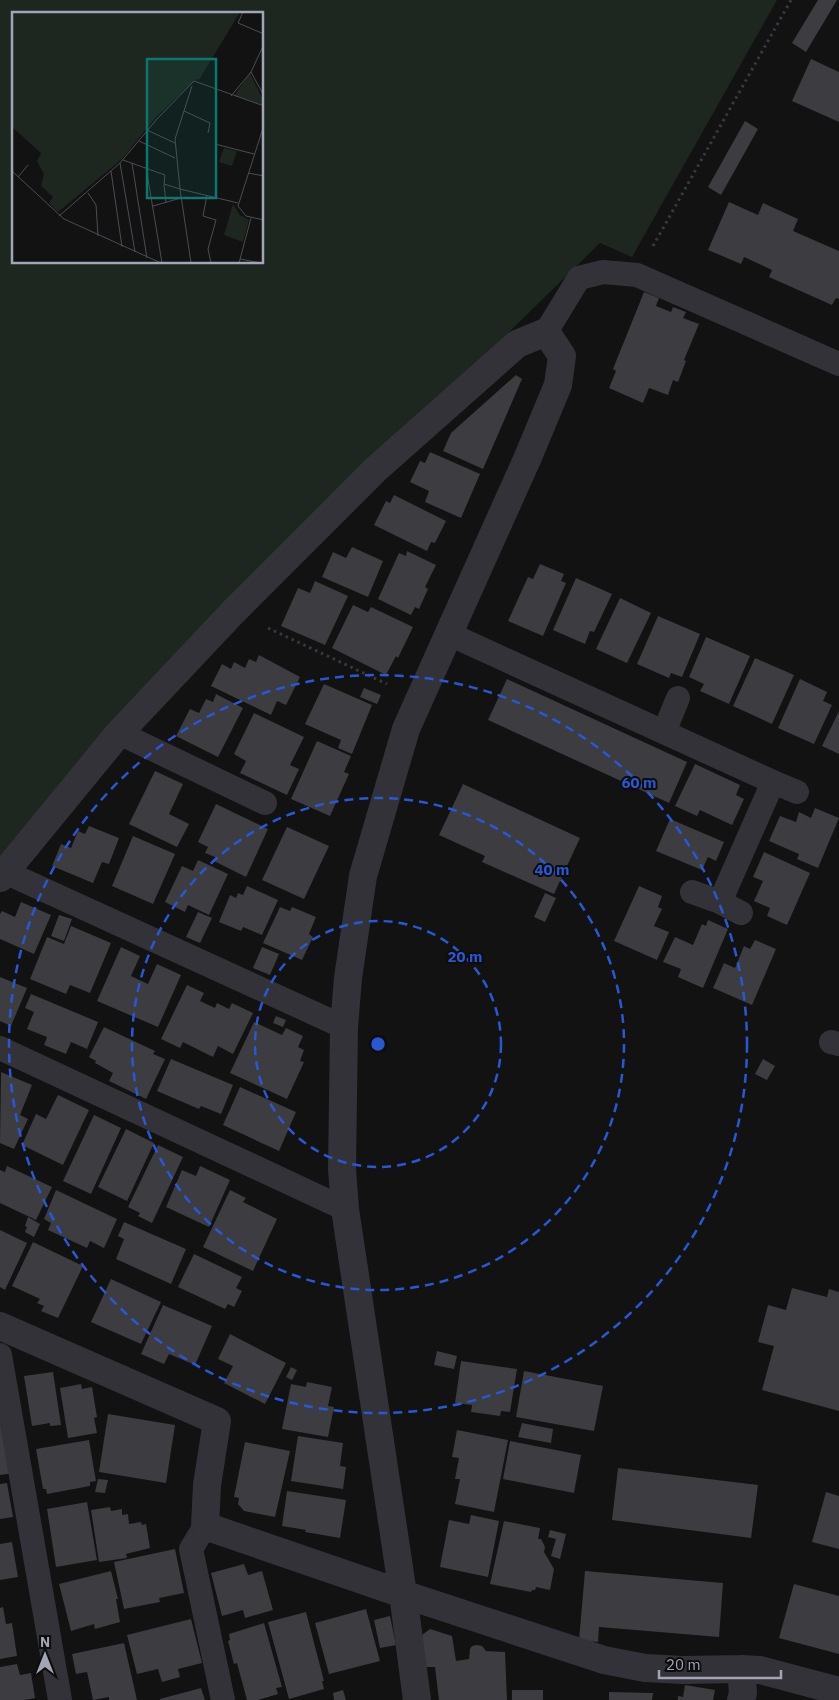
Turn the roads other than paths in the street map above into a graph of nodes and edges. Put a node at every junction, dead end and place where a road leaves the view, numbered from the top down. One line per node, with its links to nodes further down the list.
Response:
1 (546, 332): 2 (lane); 3 (street); 6 (street)
2 (839, 364)
3 (449, 634): 5 (lane); 14 (street)
4 (678, 698): 5 (lane)
5 (664, 732): 7 (lane)
6 (119, 733): 9 (lane); 10 (street)
7 (773, 782): 8 (lane); 12 (lane)
8 (797, 792)
9 (265, 803)
10 (2, 875): 14 (lane)
11 (692, 892): 12 (lane)
12 (720, 902): 13 (lane)
13 (742, 913)
14 (344, 1026): 16 (street)
15 (0, 1048): 16 (lane)
16 (345, 1209): 20 (street)
17 (0, 1326): 19 (street)
18 (0, 1355): 23 (lane)
19 (205, 1526): 20 (street); 24 (lane)
20 (403, 1594): 21 (street); 25 (street)
21 (741, 1669): 22 (street); 26 (street)
22 (839, 1691)
23 (60, 1700)
24 (223, 1700)
25 (417, 1700)
26 (741, 1700)

